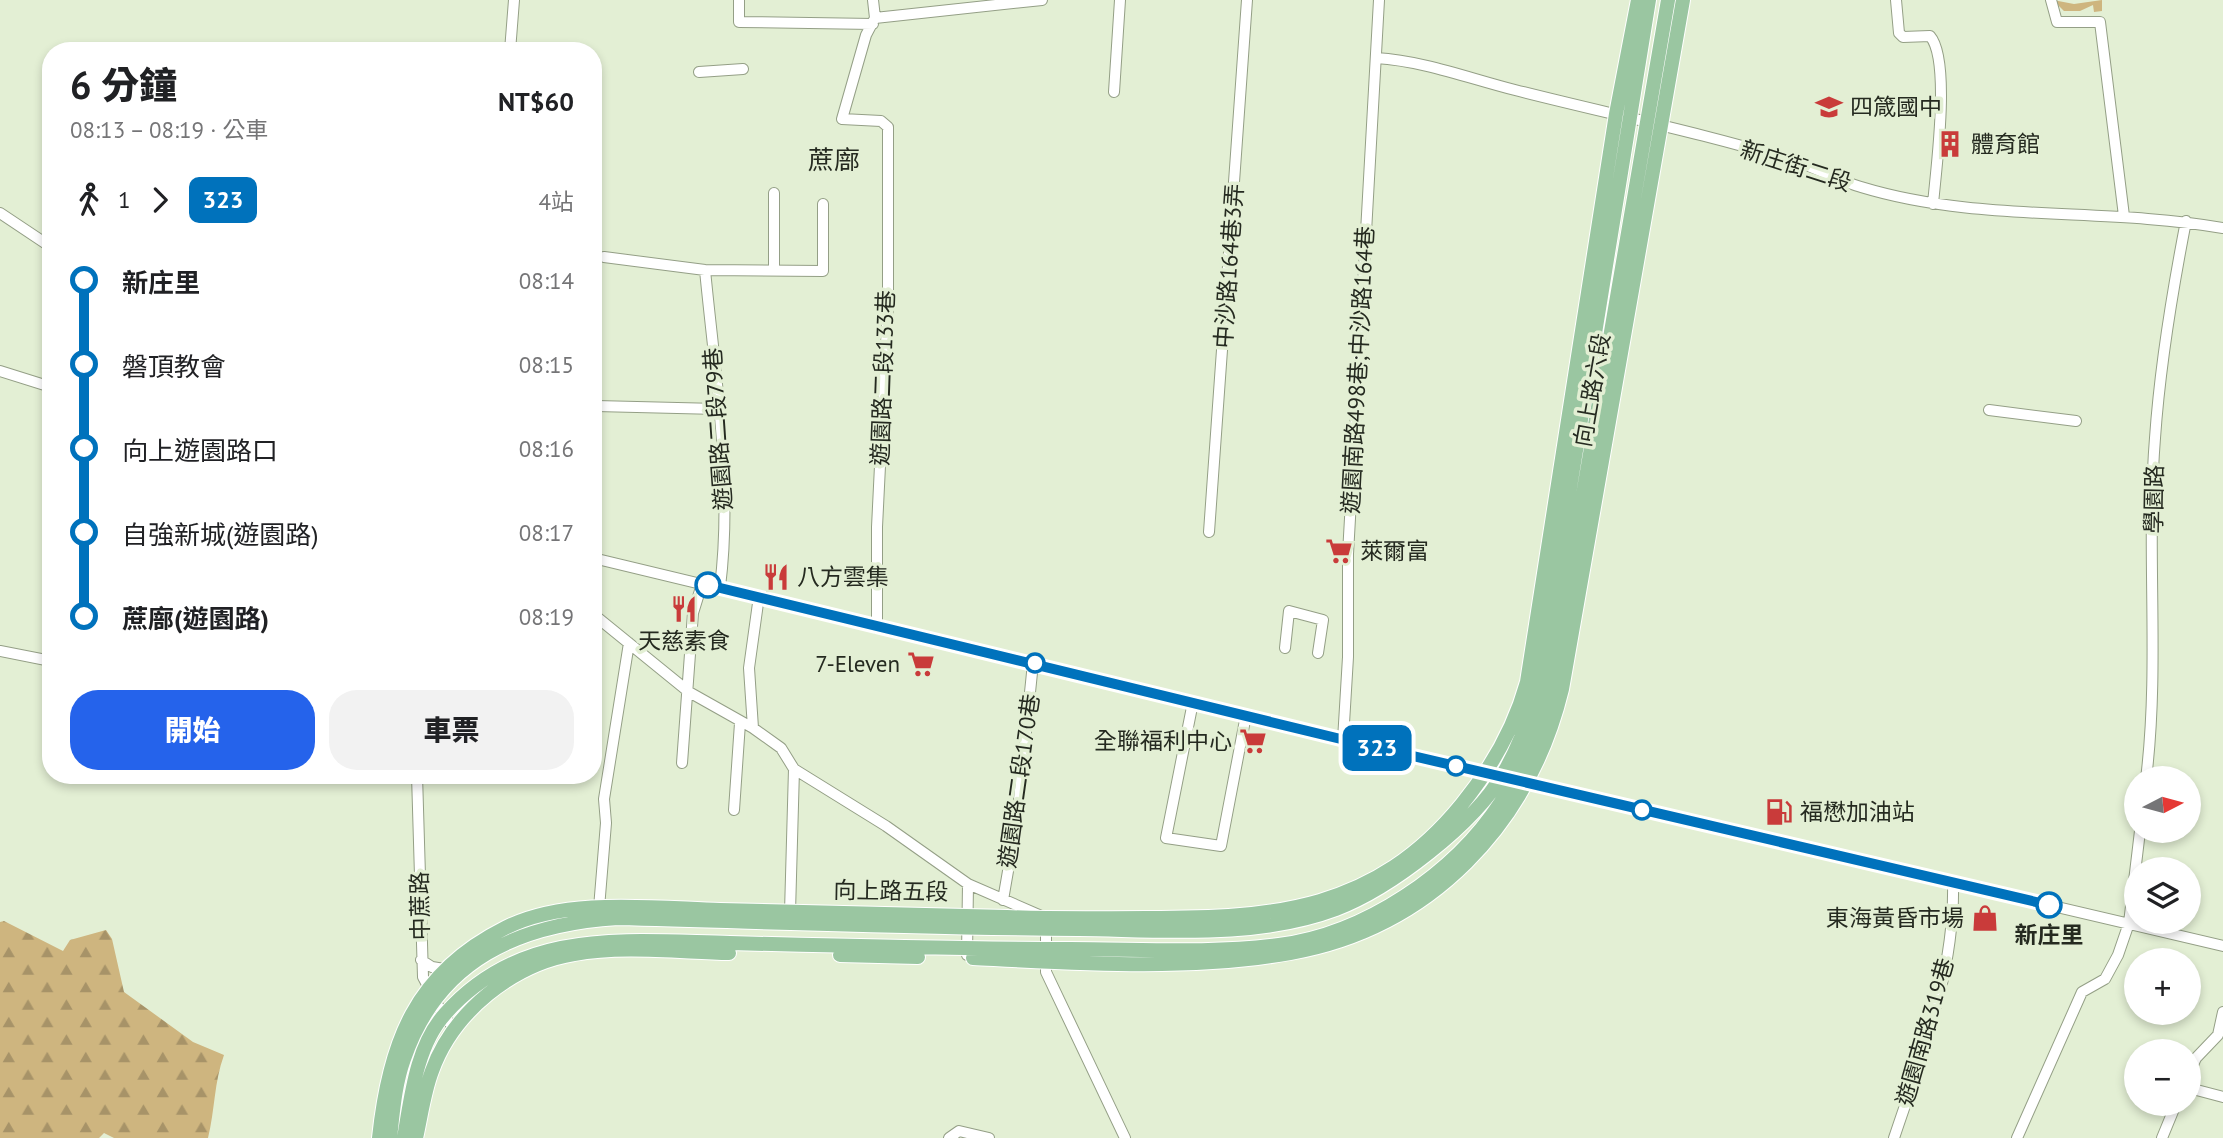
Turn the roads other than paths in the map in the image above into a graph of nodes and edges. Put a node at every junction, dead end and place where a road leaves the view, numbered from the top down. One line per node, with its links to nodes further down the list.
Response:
1 (514, 0): 15 (street)
2 (739, 0): 14 (street)
3 (873, 0): 14 (street)
4 (1042, 0): 14 (street)
5 (1120, 0): 19 (street)
6 (1247, 0): 39 (street, 中沙路164巷3弄)
7 (1379, 0): 16 (street, 遊園南路498巷;中沙路164巷)
8 (1637, 0): 20 (main road, 向上路六段)
9 (1649, 0): 20 (main road, 向上路六段)
10 (1668, 0): 21 (main road, 向上路六段)
11 (1683, 0): 21 (main road, 向上路六段)
12 (1896, 0): 24 (street)
13 (2051, 0): 26 (street)
14 (874, 21): 45 (street, 遊園路二段133巷)
15 (511, 42)
16 (1376, 58): 20 (street, 新庄街二段); 57 (street, 遊園南路498巷;中沙路164巷)
17 (743, 69): 18 (street)
18 (699, 72)
19 (1114, 92)
20 (1622, 116): 21 (street, 新庄街二段); 61 (main road, 向上路六段)
21 (1655, 124): 24 (street, 新庄街二段); 61 (main road, 向上路六段)
22 (774, 192): 31 (street)
23 (823, 204): 31 (street)
24 (1933, 204): 26 (street, 新庄街二段)
25 (0, 213): 29 (street)
26 (2124, 216): 27 (street, 新庄街二段)
27 (2186, 221): 28 (street, 新庄街二段); 59 (street, 學園路)
28 (2223, 228)
29 (42, 241)
30 (604, 257): 32 (street)
31 (774, 269): 32 (street)
32 (705, 270): 36 (street, 遊園路二段79巷)
33 (0, 371): 34 (street)
34 (42, 384)
35 (602, 406): 36 (street)
36 (718, 409): 42 (street, 遊園路二段79巷)
37 (1989, 410): 38 (street)
38 (2076, 421)
39 (1209, 533)
40 (602, 560): 41 (street)
41 (702, 584): 42 (street); 52 (street)
42 (720, 587): 43 (street)
43 (759, 596): 45 (street); 56 (street)
44 (602, 621): 46 (street)
45 (877, 628): 51 (street)
46 (629, 643): 52 (street); 67 (street)
47 (1285, 648): 49 (street)
48 (0, 650): 50 (street)
49 (1318, 653)
50 (42, 659)
51 (1033, 663): 53 (street); 66 (street, 遊園路二段170巷)
52 (690, 692): 55 (street); 58 (street)
53 (1194, 702): 54 (street); 54 (street)
54 (1246, 715): 57 (street)
55 (740, 723): 56 (street); 63 (street)
56 (753, 728): 60 (street)
57 (1343, 740): 61 (street)
58 (682, 763)
59 (2147, 766)
60 (794, 769): 65 (street); 68 (street)
61 (1508, 777): 64 (street); 71 (main road, 向上路五段); 76 (main road)
62 (417, 784): 77 (street, 中蔗路)
63 (734, 810)
64 (1953, 883): 70 (street); 94 (street, 遊園南路319巷)
65 (968, 884): 66 (street); 69 (street)
66 (1003, 900): 71 (street)
67 (599, 908): 68 (main road, 向上路五段); 78 (main road, 向上路五段)
68 (790, 912): 69 (main road, 向上路五段)
69 (968, 922): 71 (main road, 向上路五段); 75 (street); 79 (main road, 向上路五段)
70 (2124, 922)
71 (1045, 924): 76 (street)
72 (2124, 934): 95 (street)
73 (2174, 934): 74 (street)
74 (2223, 946)
75 (967, 953): 76 (main road); 81 (main road); 82 (main road)
76 (1045, 955): 93 (street)
77 (421, 960): 78 (street); 79 (street, 中蔗路)
78 (444, 969): 79 (main road, 向上路五段)
79 (431, 994): 81 (street, 中蔗路); 87 (main road, 向上路五段); 88 (main road, 向上路五段)
80 (2223, 1012): 83 (street)
81 (443, 1015): 82 (street, 中蔗路); 89 (main road)
82 (454, 1028): 90 (main road)
83 (2201, 1053)
84 (2201, 1091): 85 (street)
85 (2223, 1097)
86 (2171, 1116): 96 (street)
87 (379, 1138)
88 (390, 1138)
89 (404, 1138)
90 (416, 1138)
91 (949, 1138): 92 (street)
92 (989, 1138)
93 (1125, 1138)
94 (1894, 1138)
95 (2017, 1138)
96 (2162, 1138)

